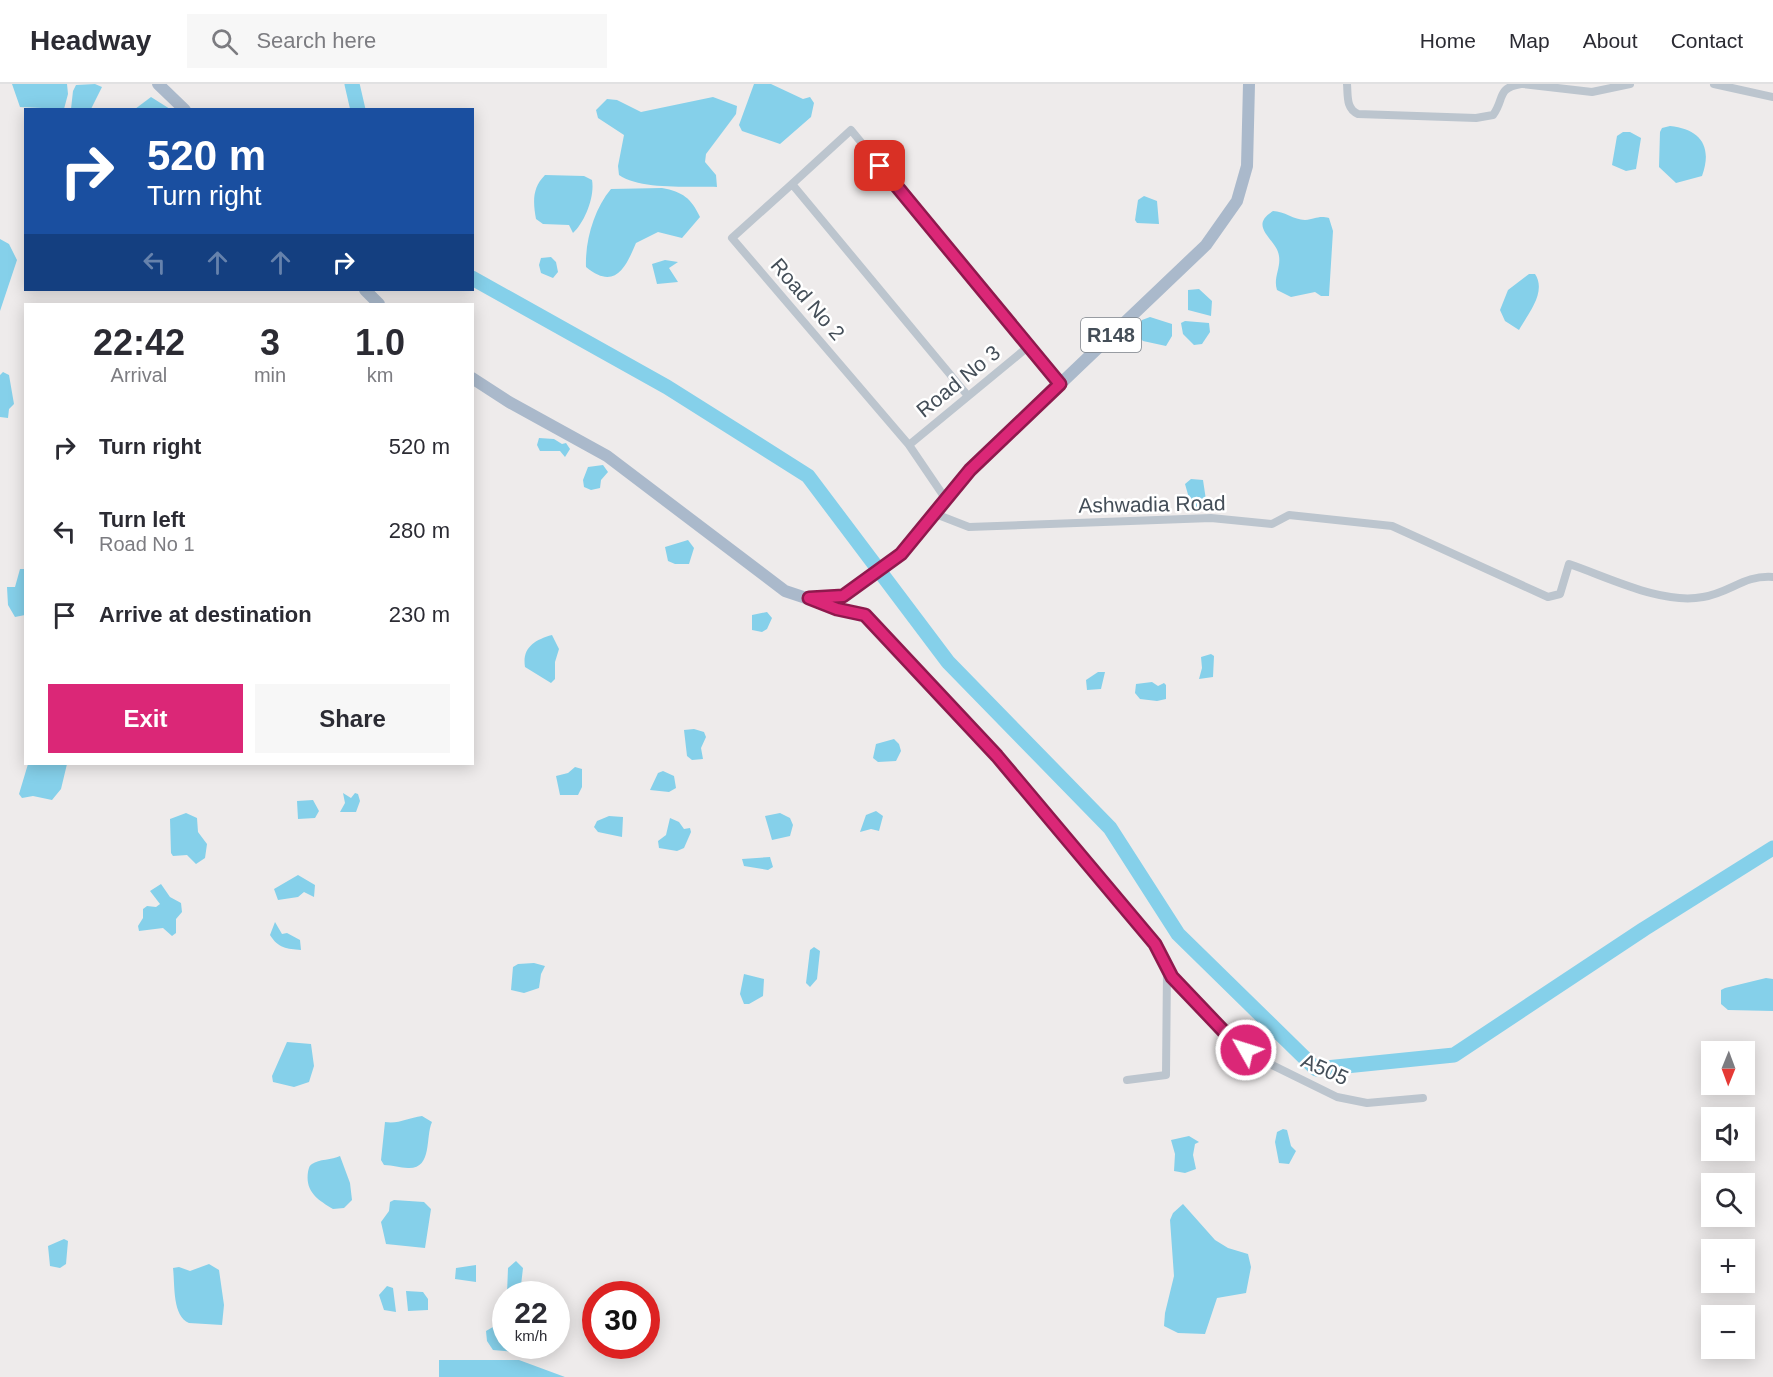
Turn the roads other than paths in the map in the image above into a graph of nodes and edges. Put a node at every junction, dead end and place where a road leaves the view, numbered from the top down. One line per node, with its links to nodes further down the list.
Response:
1 (158, 84): 8 (main road)
2 (1249, 84): 14 (main road, R148)
3 (1347, 84): 4 (street)
4 (1522, 84): 5 (street)
5 (1630, 84)
6 (1714, 84): 7 (street)
7 (1773, 97)
8 (182, 108)
9 (792, 184): 12 (street); 15 (street); 16 (street, Road No 2)
10 (366, 291): 11 (main road)
11 (379, 303)
12 (1029, 346): 14 (street); 15 (street, Road No 3)
13 (474, 379): 20 (main road, R148)
14 (1060, 384): 17 (main road, R148)
15 (968, 396): 16 (street, Road No 3)
16 (909, 445): 17 (street)
17 (945, 498): 18 (main road, R148)
18 (933, 513): 19 (street, Ashwadia Road); 20 (main road, R148)
19 (1773, 577)
20 (809, 598): 21 (street, A505)
21 (1167, 968): 22 (street); 23 (street, A505)
22 (1127, 1080)
23 (1423, 1098)

